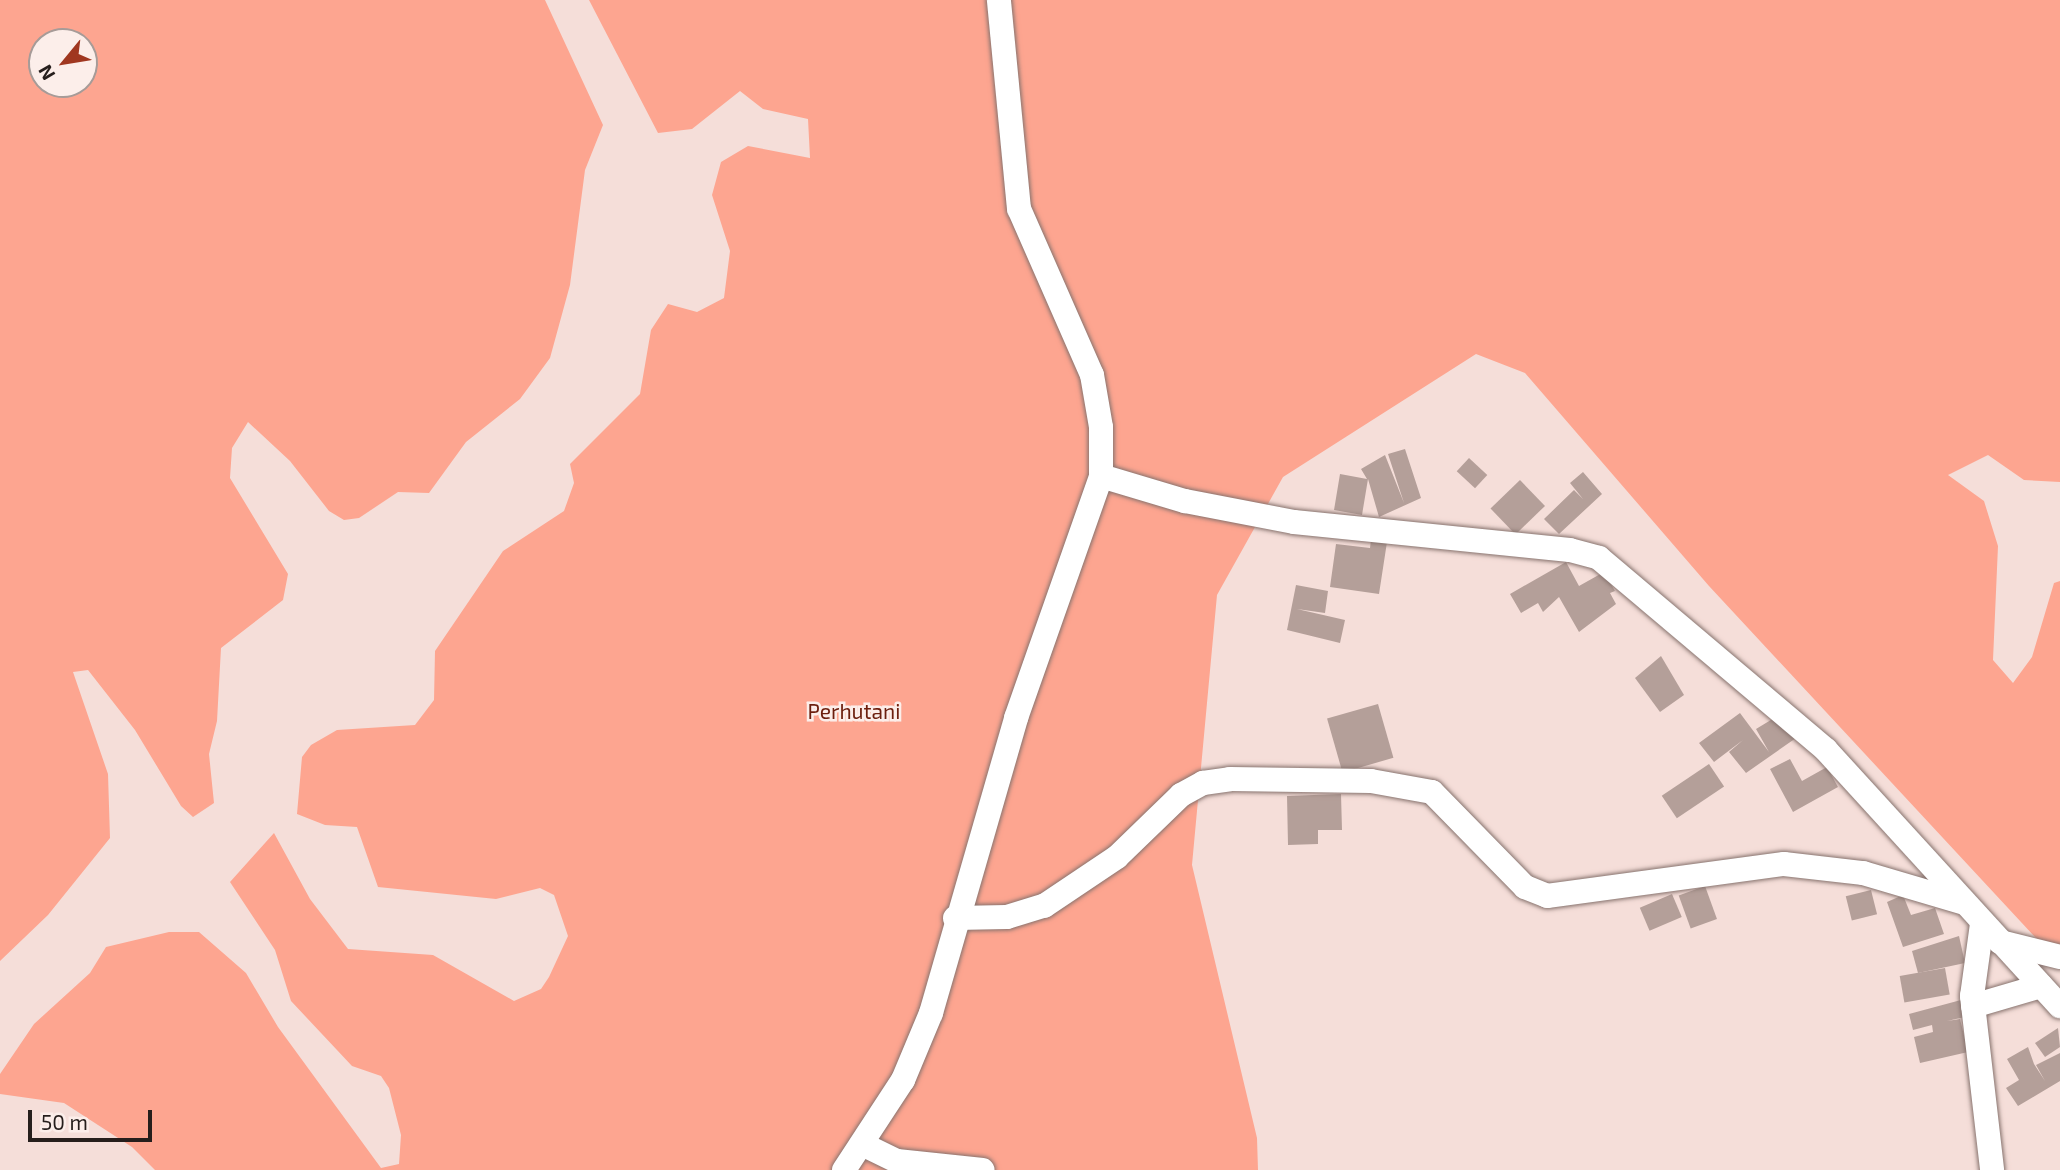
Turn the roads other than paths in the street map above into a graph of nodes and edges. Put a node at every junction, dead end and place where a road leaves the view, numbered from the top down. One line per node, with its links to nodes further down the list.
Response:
1 (999, 0): 2 (street)
2 (1101, 476): 3 (street); 4 (street)
3 (1964, 903): 4 (street); 5 (street)
4 (956, 918): 11 (street)
5 (1982, 924): 6 (street); 9 (street)
6 (2000, 942): 7 (street); 8 (street)
7 (2060, 957)
8 (2041, 986): 9 (street); 10 (street)
9 (1973, 1006): 14 (street)
10 (2060, 1006)
11 (864, 1145): 12 (street); 13 (street)
12 (844, 1170)
13 (982, 1170)
14 (1992, 1170)

